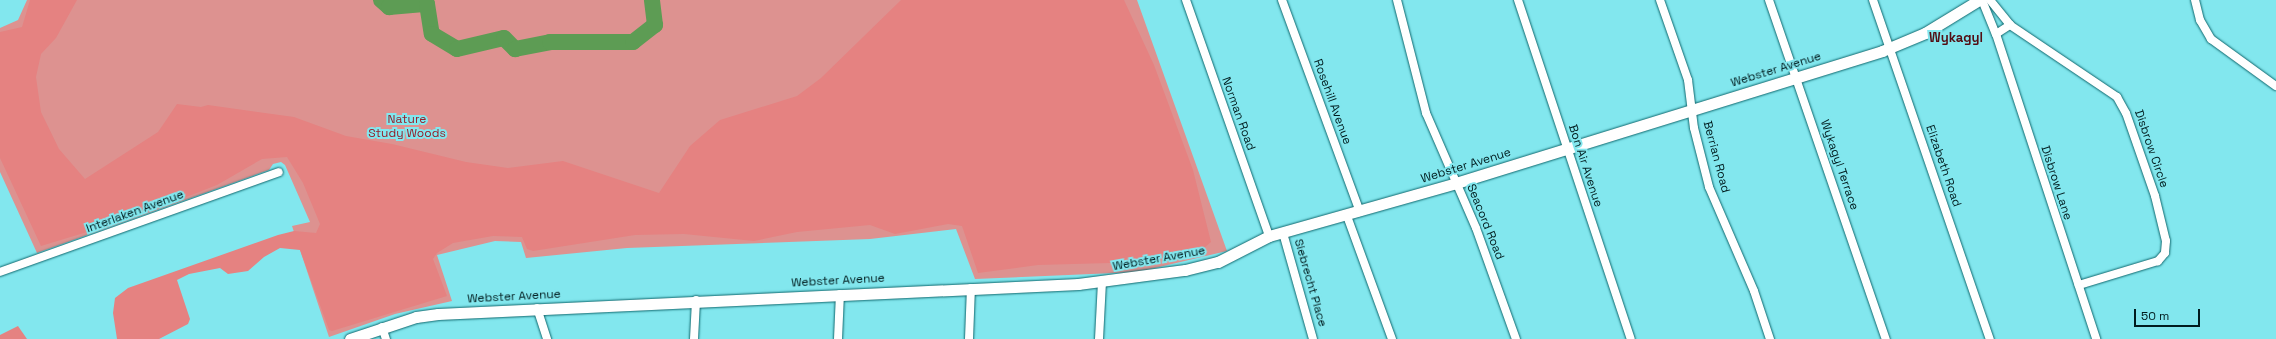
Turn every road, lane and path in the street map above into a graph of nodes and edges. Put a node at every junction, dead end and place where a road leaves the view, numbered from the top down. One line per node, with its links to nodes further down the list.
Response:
1 (1186, 0): 24 (street, Norman Road)
2 (1282, 0): 21 (street, Rosehill Avenue)
3 (1397, 0): 20 (street, Seacord Road)
4 (1518, 0): 18 (street, Bon Air Avenue)
5 (1660, 0): 17 (street, Berrian Road)
6 (1769, 0): 15 (street, Wykagyl Terrace)
7 (1873, 0): 14 (street, Elizabeth Road)
8 (1979, 0): 14 (street, Webster Avenue)
9 (1982, 0): 13 (street, Disbrow Lane)
10 (1990, 0): 12 (street, Disbrow Circle)
11 (2195, 0): 16 (street)
12 (2010, 25): 13 (street); 27 (street, Disbrow Circle)
13 (1996, 34): 27 (street, Disbrow Lane)
14 (1890, 48): 15 (street, Webster Avenue); 46 (street, Elizabeth Road)
15 (1796, 77): 17 (street, Webster Avenue); 45 (street, Wykagyl Terrace)
16 (2276, 86)
17 (1692, 109): 18 (street, Webster Avenue); 44 (street, Berrian Road)
18 (1566, 149): 20 (street, Webster Avenue); 43 (street, Bon Air Avenue)
19 (279, 172): 25 (street, Interlaken Avenue)
20 (1456, 183): 21 (street, Webster Avenue); 42 (street, Seacord Road)
21 (1360, 212): 22 (street, Webster Avenue)
22 (1347, 216): 23 (street, Webster Avenue); 41 (street)
23 (1283, 233): 24 (street, Webster Avenue); 40 (street, Siebrecht Place)
24 (1269, 236): 26 (street, Webster Avenue)
25 (0, 272)
26 (1102, 282): 28 (street, Webster Avenue); 39 (street)
27 (2079, 285): 47 (street, Disbrow Lane)
28 (971, 288): 29 (street, Webster Avenue); 38 (street)
29 (840, 294): 30 (street, Webster Avenue); 37 (street)
30 (696, 300): 31 (street, Webster Avenue); 36 (street)
31 (537, 308): 32 (street, Webster Avenue); 35 (street)
32 (382, 327): 33 (street, Webster Avenue); 34 (street)
33 (350, 339)
34 (386, 339)
35 (547, 339)
36 (694, 339)
37 (838, 339)
38 (969, 339)
39 (1099, 339)
40 (1313, 339)
41 (1392, 339)
42 (1516, 339)
43 (1630, 339)
44 (1770, 339)
45 (1886, 339)
46 (1990, 339)
47 (2096, 339)

